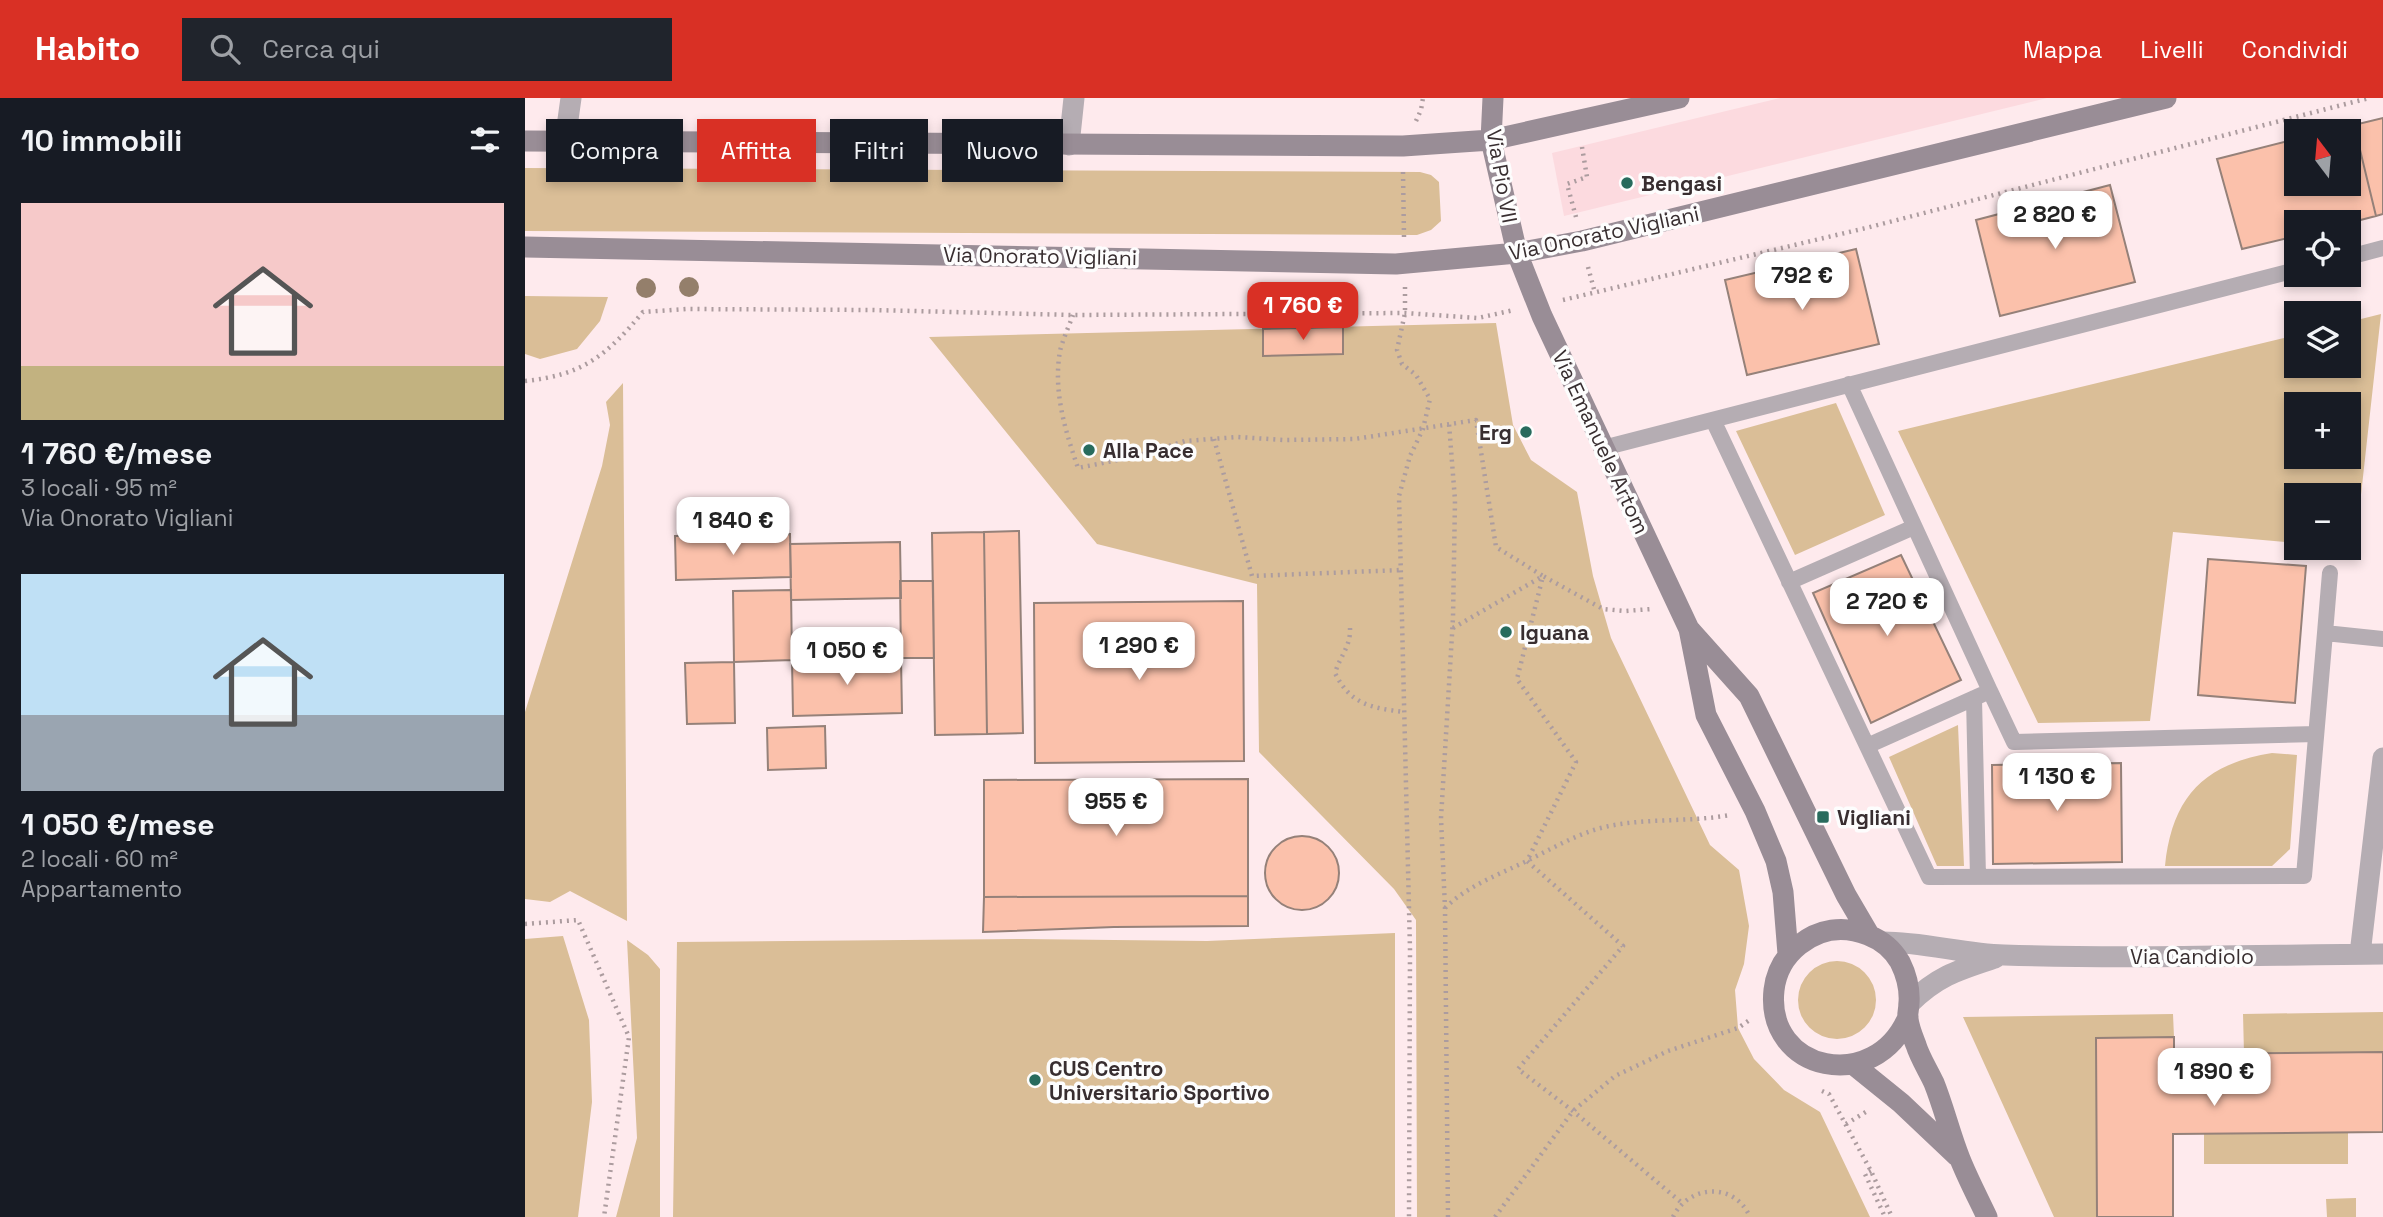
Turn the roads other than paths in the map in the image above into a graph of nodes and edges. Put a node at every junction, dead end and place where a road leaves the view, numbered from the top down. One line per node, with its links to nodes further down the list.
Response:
1 (571, 98): 6 (street)
2 (1074, 98): 11 (street)
3 (1493, 98): 7 (main road, Via Pio VII)
4 (1679, 98): 7 (main road)
5 (2166, 98): 14 (main road, Via Onorato Vigliani)
6 (568, 119)
7 (1491, 140): 11 (main road); 14 (main road, Via Pio VII)
8 (525, 141): 9 (main road)
9 (546, 141)
10 (683, 142): 11 (main road)
11 (1069, 145)
12 (525, 247): 14 (main road, Via Onorato Vigliani)
13 (2383, 248): 15 (lane)
14 (1517, 253): 19 (main road, Via Emanuele Artom)
15 (2361, 254)
16 (2284, 273): 17 (lane)
17 (1849, 384): 18 (lane); 20 (lane)
18 (1713, 420): 19 (lane); 22 (lane)
19 (1603, 448): 23 (main road, Via Emanuele Artom)
20 (1914, 527): 22 (lane); 26 (lane)
21 (2330, 573): 24 (lane)
22 (1789, 582): 29 (lane)
23 (1689, 629): 32 (main road, Via Emanuele Artom); 33 (main road, Via Emanuele Artom)
24 (2325, 633): 25 (lane); 28 (lane)
25 (2383, 639)
26 (1990, 691): 27 (lane); 28 (lane)
27 (1974, 698): 29 (lane); 31 (lane)
28 (2316, 734): 31 (lane)
29 (1867, 746): 31 (lane)
30 (2383, 758): 34 (street)
31 (1978, 877)
32 (1876, 939): 33 (main road); 36 (street, Via Candiolo); 37 (main road)
33 (1788, 954): 38 (main road)
34 (2360, 954): 35 (street, Via Candiolo); 36 (street, Via Candiolo)
35 (2383, 954)
36 (2001, 956): 37 (street, Via Candiolo)
37 (1909, 1011): 38 (main road); 39 (main road)
38 (1854, 1065): 39 (main road)
39 (1960, 1159): 40 (main road)
40 (1987, 1217)

